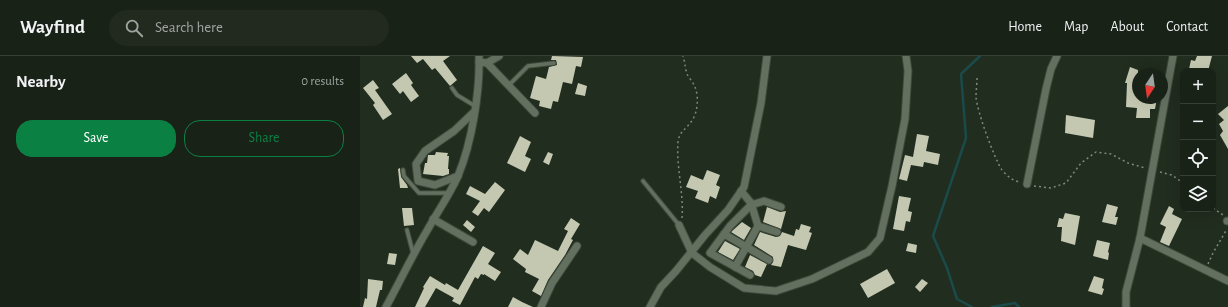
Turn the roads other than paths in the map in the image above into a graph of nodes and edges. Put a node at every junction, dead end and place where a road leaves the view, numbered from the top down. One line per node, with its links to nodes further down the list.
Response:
1 (499, 56): 7 (street)
2 (767, 56): 17 (street)
3 (906, 56): 31 (street)
4 (1057, 56): 16 (street)
5 (1173, 56): 27 (street)
6 (479, 59): 7 (street); 11 (street)
7 (487, 63): 9 (street)
8 (554, 63): 9 (lane)
9 (508, 86): 12 (street)
10 (452, 88): 11 (lane)
11 (474, 109): 14 (street); 14 (street)
12 (535, 113)
13 (404, 170): 18 (lane)
14 (458, 176): 18 (street)
15 (643, 180): 22 (lane)
16 (1027, 184)
17 (741, 191): 19 (street); 31 (street)
18 (448, 193): 21 (street)
19 (751, 205): 20 (street); 23 (street); 26 (street)
20 (781, 206)
21 (433, 219): 28 (street); 32 (street)
22 (679, 225): 31 (street)
23 (758, 226): 25 (street); 30 (street)
24 (408, 230): 32 (lane)
25 (776, 232)
26 (724, 234): 30 (street); 34 (street)
27 (1140, 238): 36 (street); 40 (street)
28 (472, 242)
29 (577, 246): 38 (street)
30 (746, 247): 33 (street); 34 (street)
31 (692, 253): 39 (street)
32 (413, 254): 37 (street)
33 (769, 260)
34 (735, 267): 35 (street)
35 (750, 275)
36 (1228, 281)
37 (386, 307)
38 (540, 307)
39 (650, 307)
40 (1126, 307)

